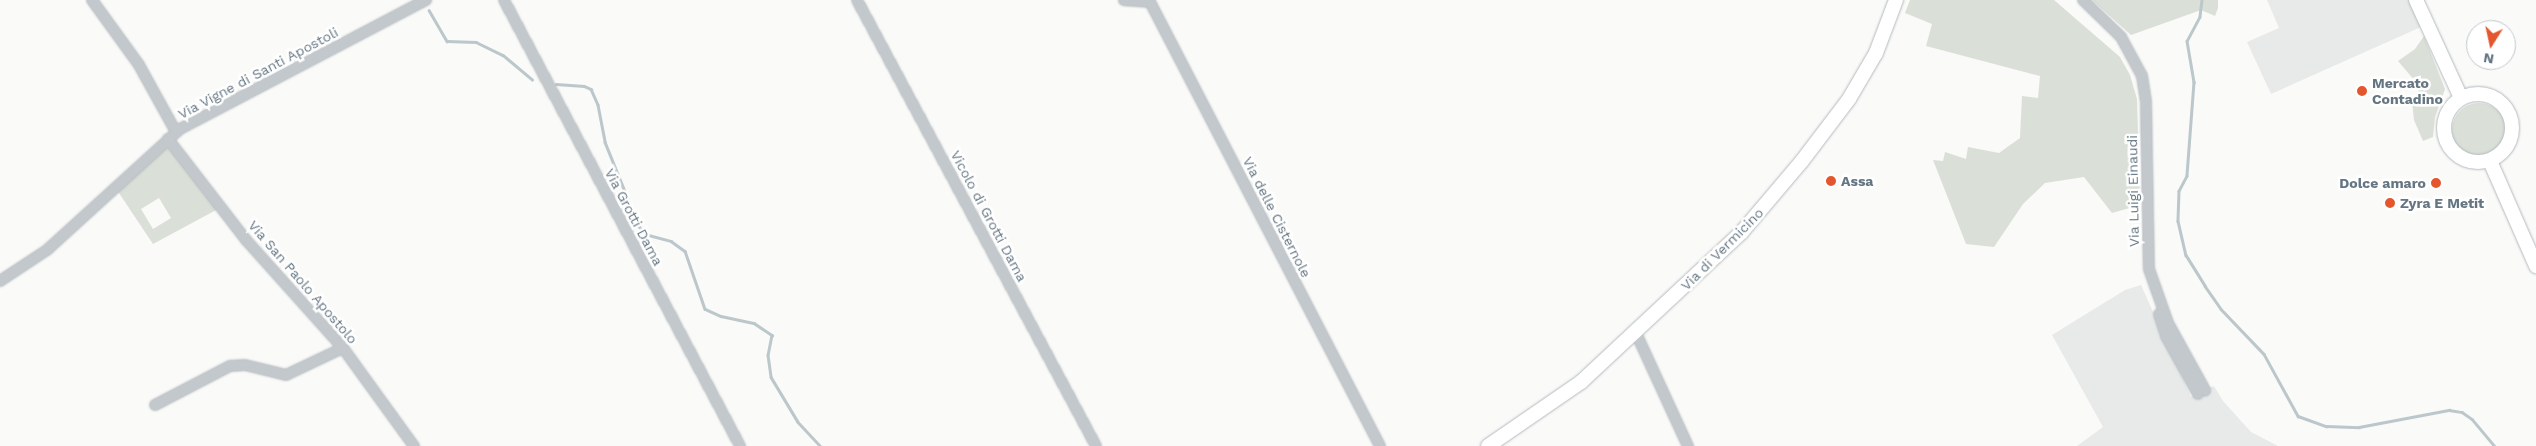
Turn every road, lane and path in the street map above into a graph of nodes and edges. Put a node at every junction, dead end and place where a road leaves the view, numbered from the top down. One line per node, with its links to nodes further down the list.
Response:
1 (92, 0): 11 (street, Via San Paolo Apostolo)
2 (426, 0): 11 (street, Via Vigne di Santi Apostoli)
3 (504, 0): 20 (street, Via Grotti Dama)
4 (857, 0): 21 (street, Vicolo di Grotti Dama)
5 (1124, 0): 9 (street)
6 (1896, 0): 15 (main road, Via di Vermicino)
7 (2083, 0): 17 (street, Via Luigi Einaudi)
8 (2416, 0): 10 (main road)
9 (1150, 1): 22 (street, Via delle Cisternole)
10 (2461, 98): 12 (main road); 12 (main road)
11 (172, 136): 14 (street, Via Vigne di Santi Apostoli); 16 (street, Via San Paolo Apostolo)
12 (2490, 161): 13 (main road)
13 (2536, 266)
14 (0, 281)
15 (1635, 331): 23 (main road, Via di Vermicino); 24 (street)
16 (342, 348): 18 (street); 19 (street, Via San Paolo Apostolo)
17 (2201, 392)
18 (155, 405)
19 (414, 446)
20 (740, 446)
21 (1096, 446)
22 (1380, 446)
23 (1488, 446)
24 (1688, 446)

